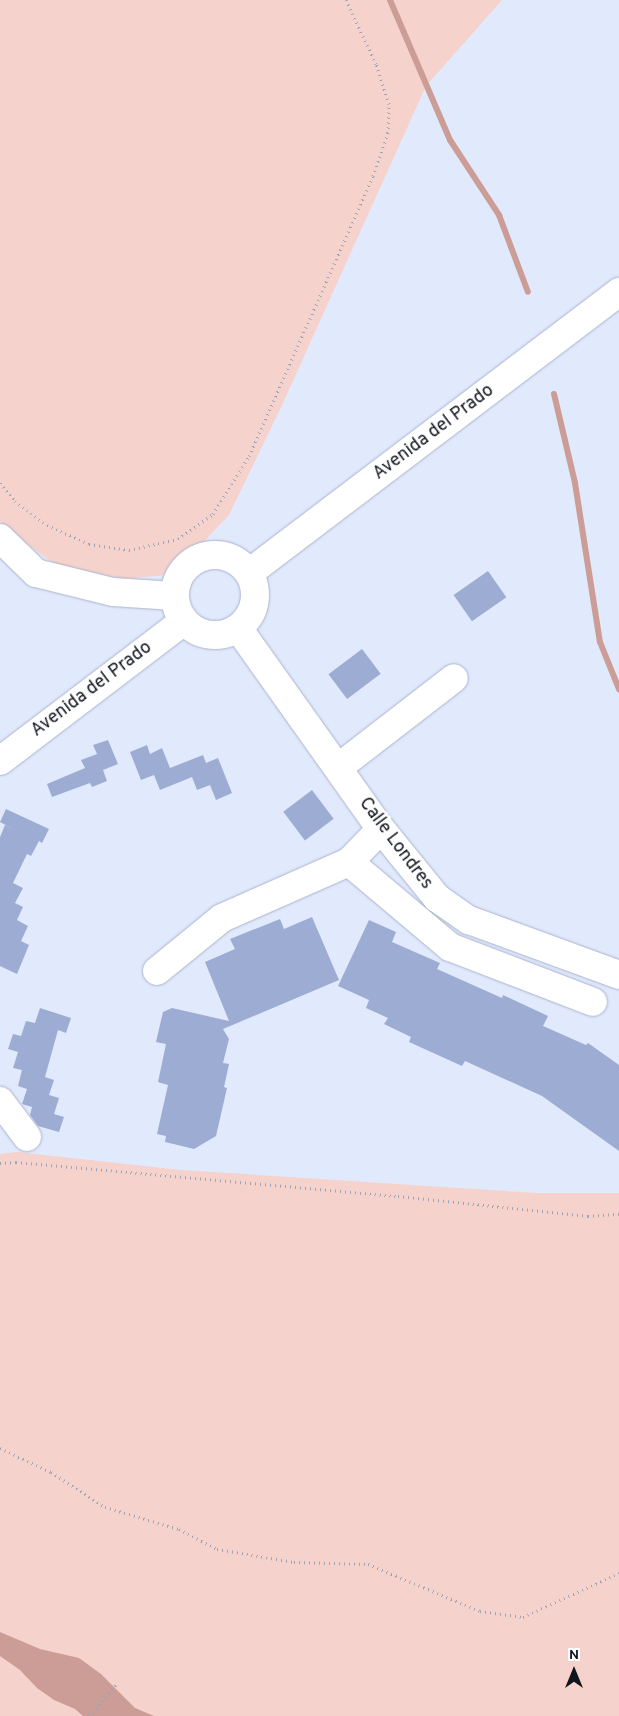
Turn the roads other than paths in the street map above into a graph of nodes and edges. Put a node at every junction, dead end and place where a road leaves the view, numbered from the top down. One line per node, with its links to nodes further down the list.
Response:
1 (619, 292): 3 (street, Avenida del Prado)
2 (0, 538): 4 (street)
3 (249, 572): 4 (street); 6 (street)
4 (174, 596): 5 (street)
5 (184, 621): 6 (street); 8 (street, Avenida del Prado)
6 (238, 628): 9 (street, Calle Londres)
7 (454, 678): 9 (street)
8 (0, 761)
9 (339, 767): 10 (street, Calle Londres)
10 (381, 829): 11 (street); 13 (street, Calle Londres)
11 (348, 862): 12 (street); 14 (street)
12 (157, 971)
13 (619, 974)
14 (594, 1002)
15 (0, 1100): 16 (street)
16 (27, 1137)

